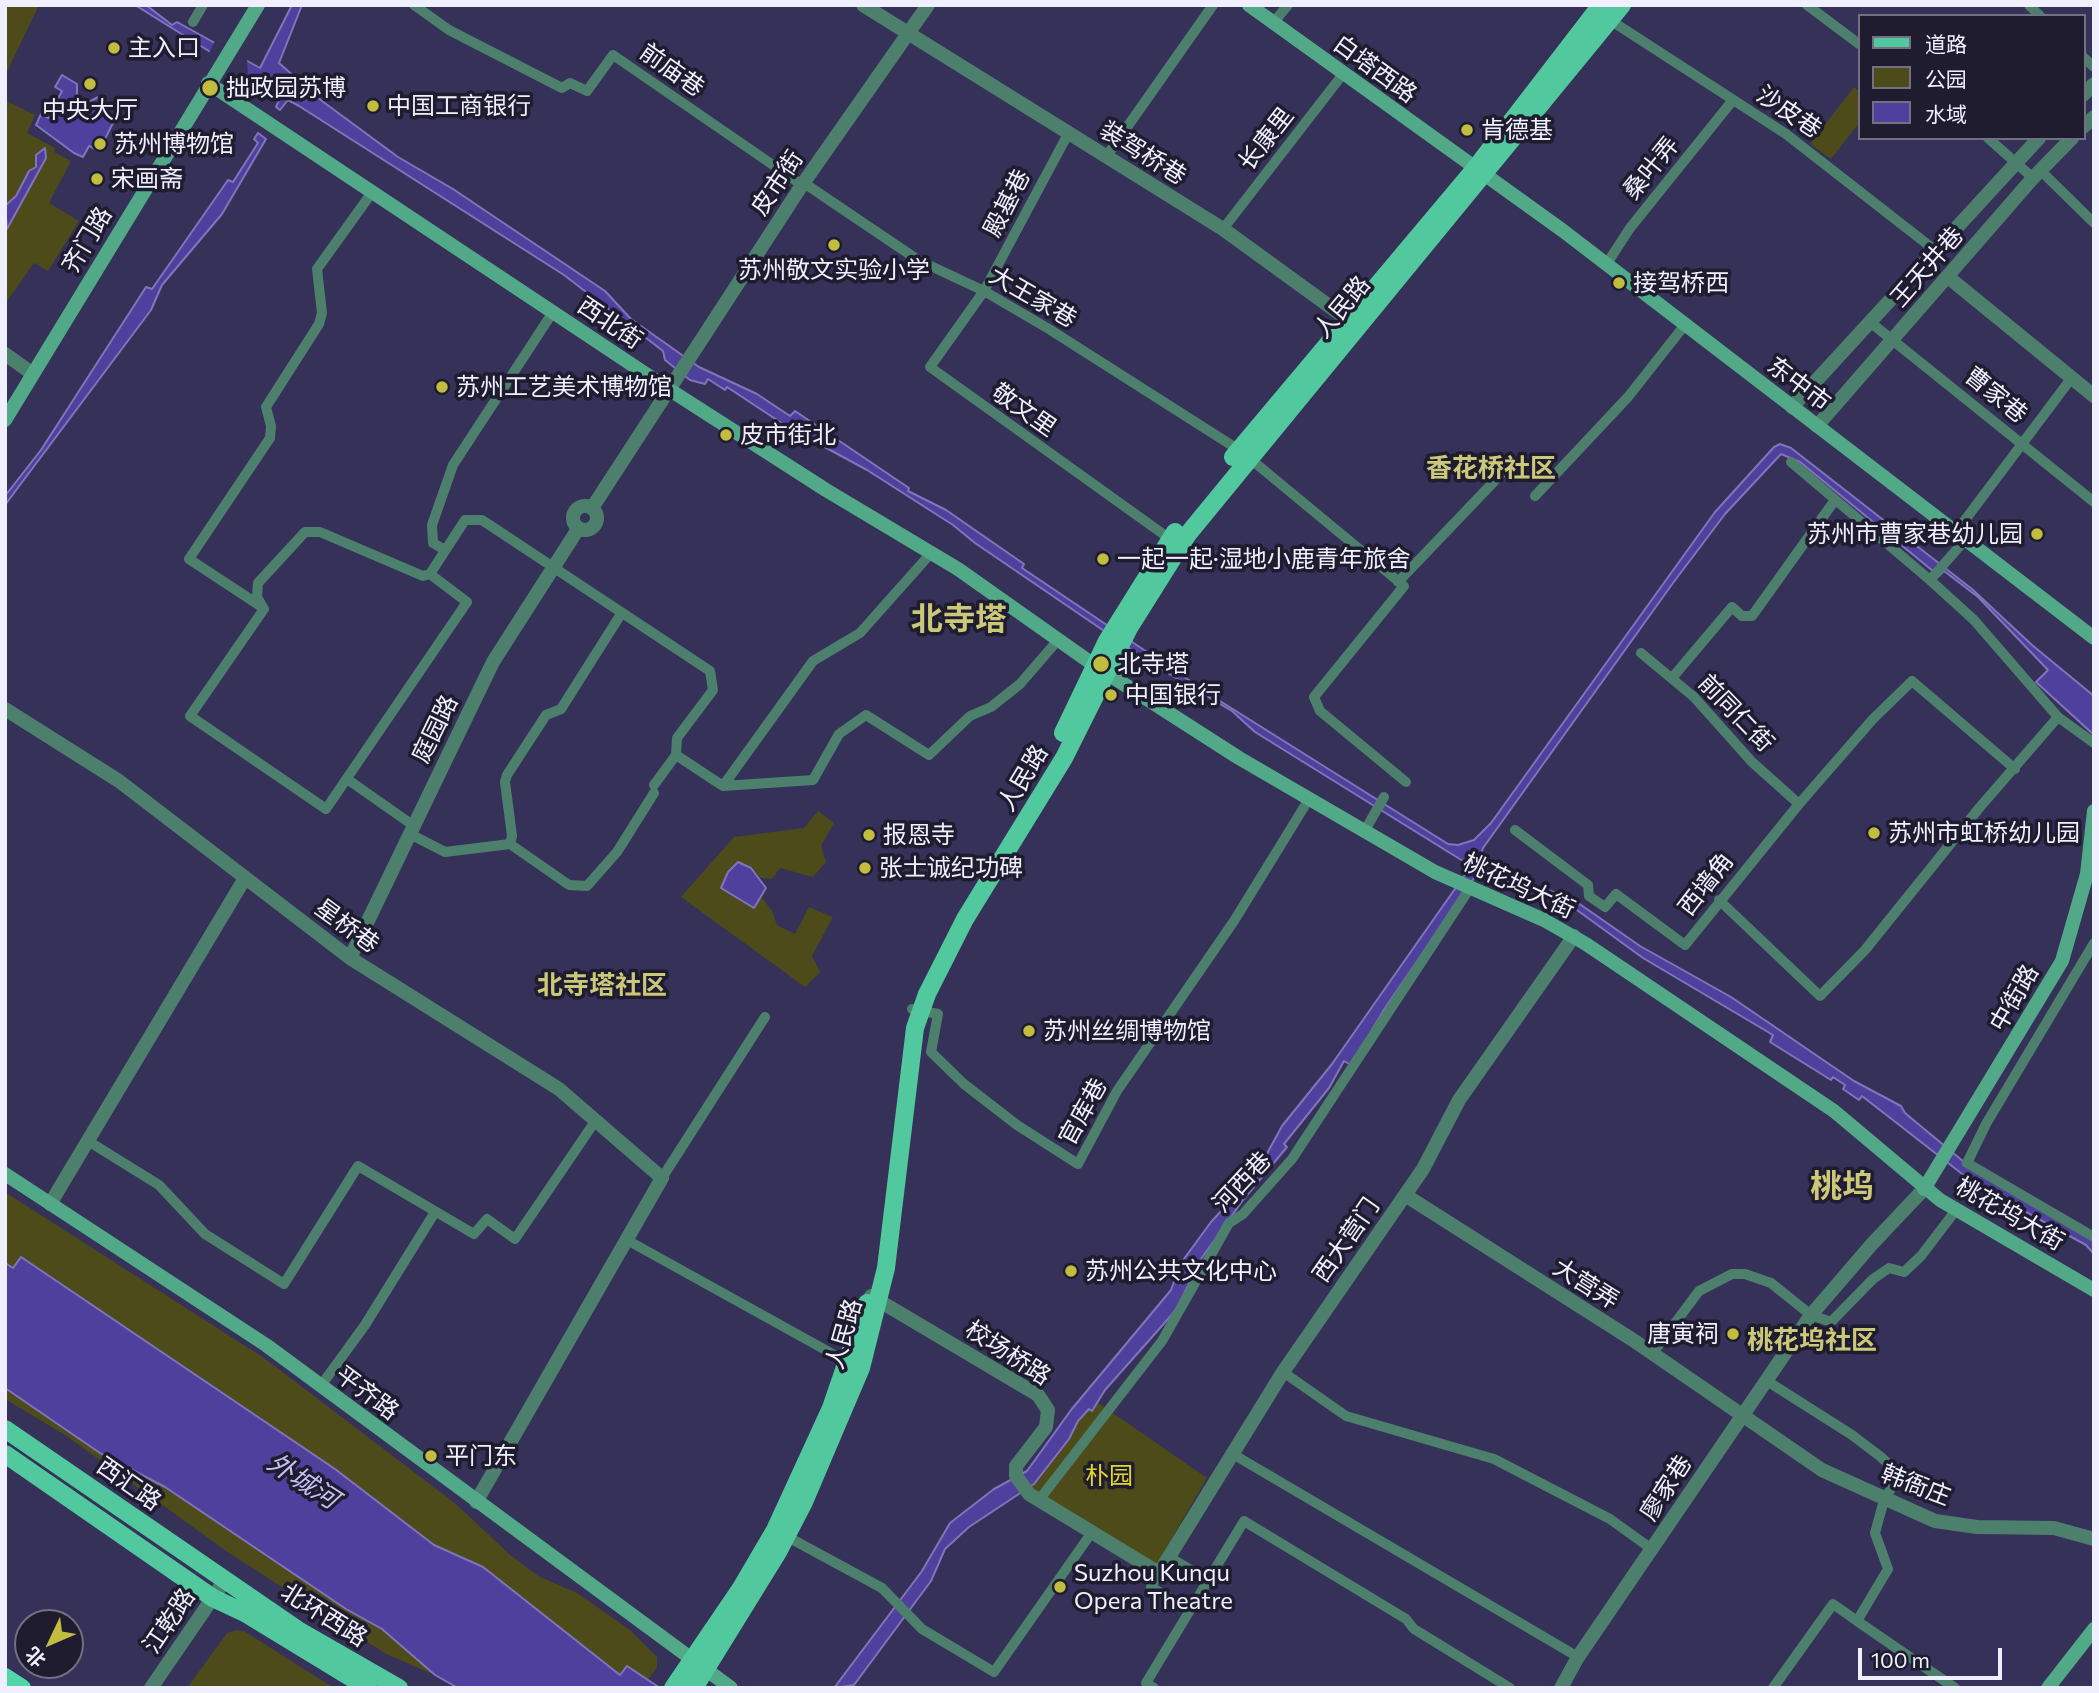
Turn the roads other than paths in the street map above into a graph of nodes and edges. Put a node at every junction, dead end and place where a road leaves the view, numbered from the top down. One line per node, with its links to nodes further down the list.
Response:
1 (203, 5): 12 (street)
2 (258, 5): 17 (main road, 齐门路)
3 (414, 5): 27 (street, 前庙巷)
4 (863, 5): 14 (street, 装驾桥巷)
5 (928, 5): 14 (street, 皮市街)
6 (1213, 5): 23 (street)
7 (1249, 5): 13 (main road, 白塔西路)
8 (1288, 5): 13 (street)
9 (1622, 5): 11 (main road, 人民路)
10 (1807, 5): 15 (street)
11 (1600, 10): 18 (street, 沙皮巷); 25 (main road, 人民路)
12 (192, 22)
13 (1273, 23): 16 (main road, 白塔西路)
14 (908, 36): 19 (street, 装驾桥巷); 27 (street, 皮市街)
15 (1857, 42)
16 (1343, 74): 25 (main road, 白塔西路); 30 (street, 长康里)
17 (208, 83): 28 (main road, 西北街); 41 (main road, 齐门路)
18 (1733, 100): 31 (street, 沙皮巷); 32 (street, 桑叶弄)
19 (1068, 134): 23 (street, 装驾桥巷); 34 (street, 殿基巷)
20 (1991, 140): 24 (street)
21 (2037, 140): 24 (street, 王天井巷)
22 (2070, 140): 26 (street, 王天井巷)
23 (1106, 157): 30 (street, 装驾桥巷)
24 (2017, 161): 26 (street); 31 (street, 王天井巷)
25 (1479, 173): 32 (main road, 东中市); 36 (main road, 人民路); 49 (main road, 人民路)
26 (2036, 174): 29 (street); 33 (street, 王天井巷)
27 (803, 184): 34 (street, 大王家巷); 43 (street, 皮市街)
28 (373, 191): 35 (main road, 西北街); 63 (street)
29 (2094, 223)
30 (1223, 229): 36 (street, 装驾桥巷)
31 (1936, 251): 37 (street, 王天井巷)
32 (1606, 265): 38 (main road, 东中市)
33 (1948, 277): 39 (street, 王天井巷); 42 (street)
34 (984, 291): 49 (street, 大王家巷); 56 (street, 敬文里)
35 (553, 312): 43 (main road, 西北街); 57 (street)
36 (1347, 319): 49 (main road, 人民路)
37 (1870, 322): 39 (street, 曹家巷); 45 (street, 王天井巷)
38 (1684, 326): 45 (main road, 东中市); 52 (street)
39 (1892, 341): 47 (street, 王天井巷); 48 (street, 曹家巷)
40 (5, 354): 41 (street)
41 (33, 374): 46 (main road, 齐门路)
42 (2070, 380): 44 (street); 48 (street)
43 (670, 390): 58 (main road, 西北街); 59 (street, 庭园路)
44 (2094, 396)
45 (1793, 407): 47 (main road, 东中市)
46 (5, 420)
47 (1817, 426): 55 (main road, 东中市)
48 (2022, 445): 54 (street, 曹家巷); 55 (street)
49 (1244, 453): 56 (main road, 人民路); 62 (street, 大王家巷); 65 (main road, 人民路)
50 (1791, 462): 53 (street)
51 (1506, 469): 62 (street)
52 (1535, 496)
53 (1835, 500): 61 (street); 70 (street)
54 (2094, 502)
55 (1961, 536): 61 (street); 66 (main road, 东中市)
56 (1170, 539): 65 (main road, 人民路)
57 (444, 550): 59 (street); 60 (street)
58 (932, 552): 67 (main road, 西北街); 78 (street)
59 (553, 566): 64 (street); 83 (street, 庭园路)
60 (430, 573): 63 (street); 76 (street)
61 (1932, 579): 72 (street)
62 (1398, 582): 77 (street)
63 (264, 609): 76 (street)
64 (621, 614): 74 (street); 86 (street)
65 (1124, 625): 69 (main road, 人民路)
66 (2094, 638)
67 (1058, 640): 69 (main road, 西北街); 78 (street)
68 (1641, 653): 70 (street, 前同仁街)
69 (1100, 669): 80 (main road, 桃花坞大街); 93 (main road, 人民路)
70 (1672, 678): 81 (street, 前同仁街)
71 (5, 709): 87 (street, 星桥巷)
72 (2058, 716): 73 (street); 75 (street)
73 (2094, 743)
74 (676, 755): 78 (street); 86 (street)
75 (2015, 769): 81 (street, 西墙角); 89 (street)
76 (347, 779): 83 (street)
77 (1406, 782)
78 (723, 786)
79 (1384, 797): 85 (street)
80 (1309, 799): 85 (main road, 桃花坞大街); 93 (street, 官库巷)
81 (1799, 804): 89 (street, 西墙角)
82 (2094, 811): 99 (main road, 中街路)
83 (412, 830): 86 (street); 92 (street, 庭园路)
84 (1515, 830): 89 (street, 西墙角)
85 (1364, 832): 88 (main road, 桃花坞大街)
86 (510, 844)
87 (245, 878): 92 (street, 星桥巷); 96 (street)
88 (1466, 886): 90 (main road, 桃花坞大街); 119 (street, 河西巷)
89 (1719, 900)
90 (1574, 936): 99 (main road, 桃花坞大街); 100 (street, 西大营门)
91 (2094, 943): 104 (street)
92 (350, 958): 95 (street, 星桥巷)
93 (916, 1009): 108 (main road, 人民路)
94 (765, 1017): 98 (street)
95 (596, 1120): 98 (street, 星桥巷); 103 (street)
96 (88, 1141): 101 (street); 103 (street)
97 (5, 1174): 101 (main road, 平齐路)
98 (663, 1178): 105 (street)
99 (1929, 1180): 102 (main road, 桃花坞大街); 106 (main road, 桃花坞大街); 109 (street, 廖家巷)
100 (1405, 1195): 110 (street, 大营弄); 112 (street, 西大营门)
101 (50, 1204): 114 (main road, 平齐路)
102 (1956, 1210): 107 (main road, 桃花坞大街); 109 (street)
103 (435, 1212): 114 (street)
104 (2094, 1237)
105 (627, 1240): 111 (street); 121 (street)
106 (2094, 1279)
107 (2094, 1290)
108 (875, 1298): 111 (main road, 人民路); 119 (street, 校场桥路); 123 (main road, 人民路)
109 (1811, 1315): 110 (street); 113 (street, 廖家巷)
110 (1652, 1354): 115 (street, 大营弄)
111 (849, 1363): 136 (main road, 人民路)
112 (1283, 1372): 117 (street, 西大营门); 125 (street)
113 (1767, 1381): 115 (street, 廖家巷); 120 (street)
114 (320, 1387): 121 (main road, 平齐路)
115 (1742, 1414): 120 (street, 韩衙庄); 125 (street, 廖家巷)
116 (5, 1429): 128 (main road, 西汇路)
117 (1231, 1453): 126 (street, 西大营门); 135 (street)
118 (5, 1454): 130 (main road, 西汇路)
119 (1034, 1497): 122 (street, 校场桥路)
120 (1884, 1500): 124 (street, 韩衙庄); 132 (street)
121 (476, 1502): 136 (main road, 平齐路)
122 (1092, 1532): 123 (street); 127 (street, 校场桥路)
123 (786, 1536): 136 (main road, 人民路)
124 (2094, 1539)
125 (1653, 1550): 135 (street, 廖家巷)
126 (1169, 1557): 127 (street, 西大营门); 129 (street)
127 (1159, 1573): 131 (street)
128 (225, 1580): 130 (street, 江乾路); 142 (main road, 北环西路)
129 (1208, 1580): 131 (street); 146 (street)
130 (213, 1598): 140 (street, 江乾路); 141 (main road, 北环西路)
131 (1190, 1610): 145 (street)
132 (1857, 1621): 148 (street); 149 (street)
133 (2094, 1629): 134 (main road)
134 (2089, 1648): 150 (main road)
135 (1578, 1657): 147 (street, 廖家巷)
136 (700, 1663): 138 (main road, 人民路); 143 (main road, 人民路); 144 (main road, 平齐路)
137 (5, 1677): 139 (highway)
138 (674, 1686)
139 (22, 1688)
140 (152, 1688)
141 (368, 1688)
142 (399, 1688)
143 (694, 1688)
144 (731, 1688)
145 (1154, 1688)
146 (1510, 1688)
147 (1561, 1688)
148 (1773, 1688)
149 (1955, 1688)
150 (2048, 1688)

